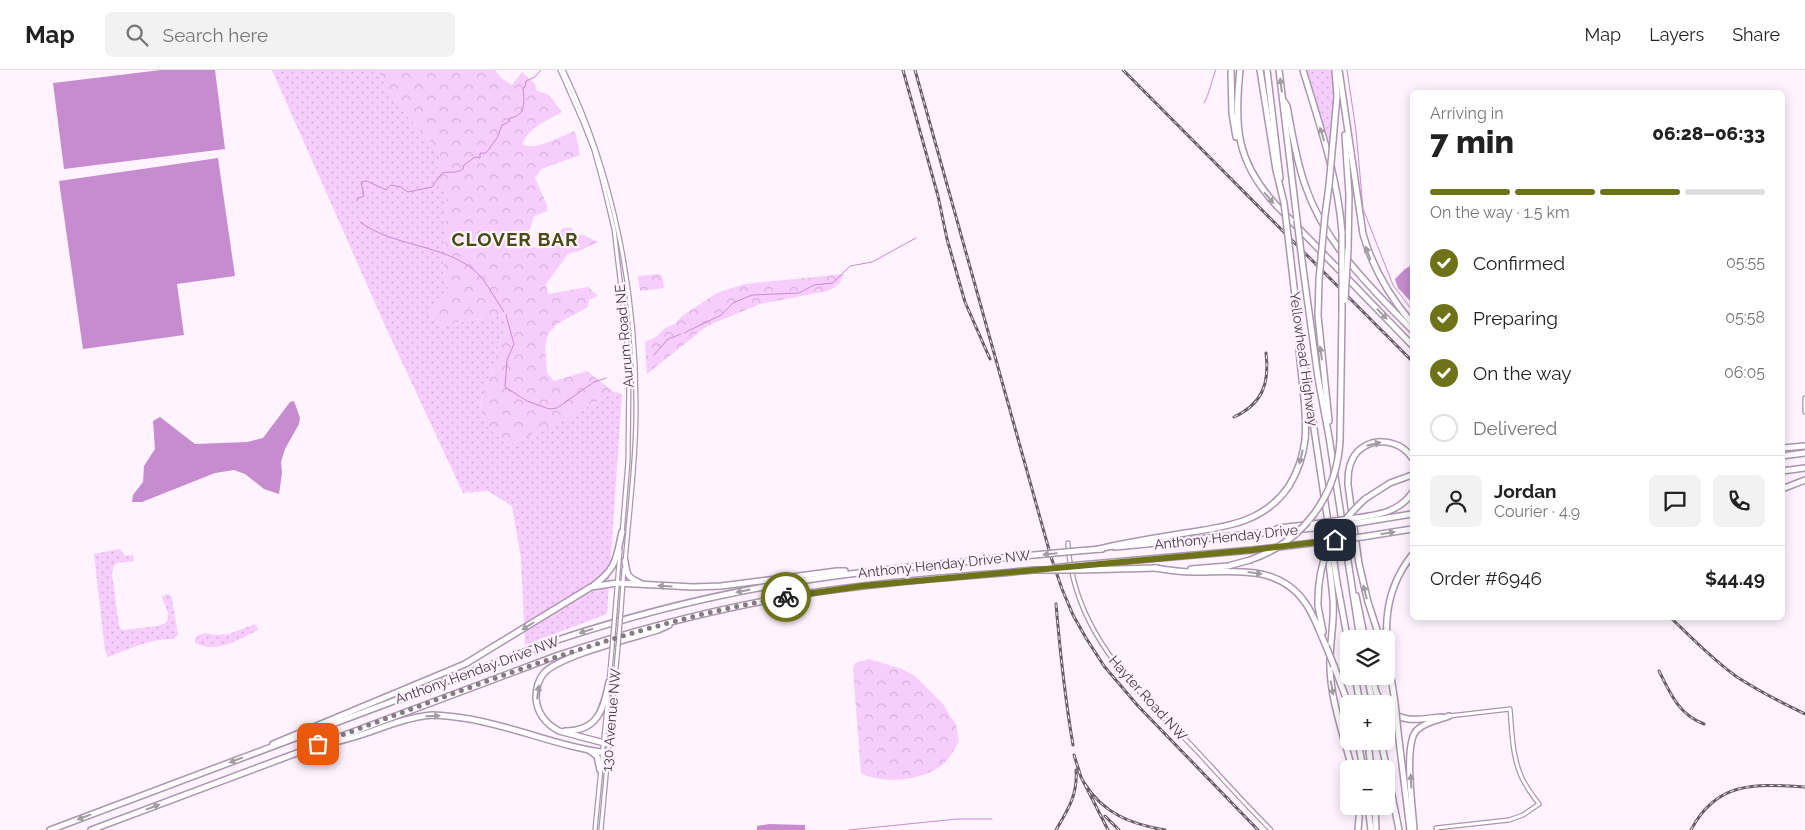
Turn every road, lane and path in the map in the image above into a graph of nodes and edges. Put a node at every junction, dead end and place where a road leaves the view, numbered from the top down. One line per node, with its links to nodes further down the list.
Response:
1 (561, 70): 37 (main road, Aurum Road NE); 41 (main road, Aurum Road NE)
2 (1232, 70): 12 (highway)
3 (1240, 70): 12 (highway)
4 (1260, 70): 13 (highway)
5 (1268, 70): 13 (highway, Yellowhead Highway)
6 (1279, 70): 11 (highway, Yellowhead Highway, one-way to 6)
7 (1302, 70): 14 (highway, one-way to 7, bridge)
8 (1335, 70): 21 (highway, one-way to 8, bridge)
9 (1340, 70): 10 (highway)
10 (1343, 96): 14 (highway, bridge); 15 (highway, one-way to 10)
11 (1283, 100): 17 (highway); 21 (highway, Yellowhead Highway, bridge)
12 (1253, 176): 18 (highway, one-way to 18)
13 (1284, 203): 16 (highway, Yellowhead Highway, bridge)
14 (1343, 317): 43 (highway, bridge)
15 (1410, 320)
16 (1298, 322): 33 (highway, Yellowhead Highway); 39 (highway, one-way to 39)
17 (1410, 328)
18 (1410, 343)
19 (1805, 398): 20 (main road)
20 (1805, 412)
21 (1329, 437): 46 (highway, Yellowhead Highway)
22 (1805, 446): 23 (highway)
23 (1785, 448)
24 (1802, 454): 26 (highway)
25 (1410, 456): 56 (highway, one-way to 25)
26 (1785, 456)
27 (1802, 468): 28 (highway)
28 (1785, 471)
29 (1410, 476): 57 (highway, bridge)
30 (1804, 481): 31 (highway)
31 (1785, 488)
32 (1410, 496): 35 (highway)
33 (1325, 500): 53 (highway, Yellowhead Highway); 70 (highway, one-way to 70)
34 (1410, 514): 35 (highway)
35 (1357, 521): 39 (highway, Anthony Henday Drive, bridge)
36 (1410, 529): 42 (highway, Anthony Henday Drive, one-way to 36, bridge)
37 (622, 532): 47 (main road, Aurum Road NE); 49 (highway)
38 (1068, 543): 80 (main road, Hayter Road NW)
39 (1099, 549): 45 (highway, Anthony Henday Drive NW, one-way to 45, bridge)
40 (1410, 558): 59 (highway)
41 (625, 561): 47 (main road, Aurum Road NE); 48 (highway)
42 (1080, 568): 43 (highway); 44 (highway, Anthony Henday Drive, bridge)
43 (1155, 568): 57 (highway, one-way to 57)
44 (1034, 570): 52 (highway, Anthony Henday Drive NW)
45 (860, 572): 48 (highway, one-way to 48); 68 (highway, Anthony Henday Drive NW, one-way to 68)
46 (1350, 579): 54 (highway); 55 (highway)
47 (620, 583): 48 (highway); 49 (highway); 50 (main road, Aurum Road NE); 51 (main road, Aurum Road NE)
48 (643, 584)
49 (592, 587): 68 (highway, one-way to 68)
50 (621, 611): 65 (main road, 130 Avenue NW, bridge)
51 (615, 612): 58 (main road, 130 Avenue NW, bridge)
52 (678, 620): 63 (highway, one-way to 52); 64 (highway, Anthony Henday Drive NW)
53 (1346, 630)
54 (1358, 630)
55 (1363, 630)
56 (1377, 630)
57 (1326, 646): 60 (highway, bridge)
58 (609, 682): 63 (highway); 65 (main road, 130 Avenue NW)
59 (1392, 686): 85 (highway, bridge)
60 (1345, 695)
61 (1395, 715): 62 (highway)
62 (1449, 716): 75 (main road); 86 (highway, one-way to 62)
63 (559, 731): 65 (highway)
64 (318, 744): 66 (highway, one-way to 66); 77 (highway, Anthony Henday Drive NW, one-way to 64)
65 (606, 744): 69 (main road, 130 Avenue NW)
66 (585, 749): 69 (highway); 71 (highway)
67 (1383, 750): 84 (highway)
68 (260, 751): 76 (highway, Anthony Henday Drive NW, one-way to 76)
69 (605, 752): 71 (main road, 130 Avenue NW); 79 (main road, 130 Avenue NW)
70 (1350, 760)
71 (600, 770): 78 (main road, 130 Avenue NW)
72 (1359, 815): 81 (highway)
73 (1369, 815): 82 (highway)
74 (1375, 815): 83 (highway)
75 (1437, 829)
76 (50, 830)
77 (91, 830)
78 (595, 830)
79 (601, 830)
80 (1270, 830)
81 (1358, 830)
82 (1371, 830)
83 (1376, 830)
84 (1399, 830)
85 (1410, 830)
86 (1414, 830)

